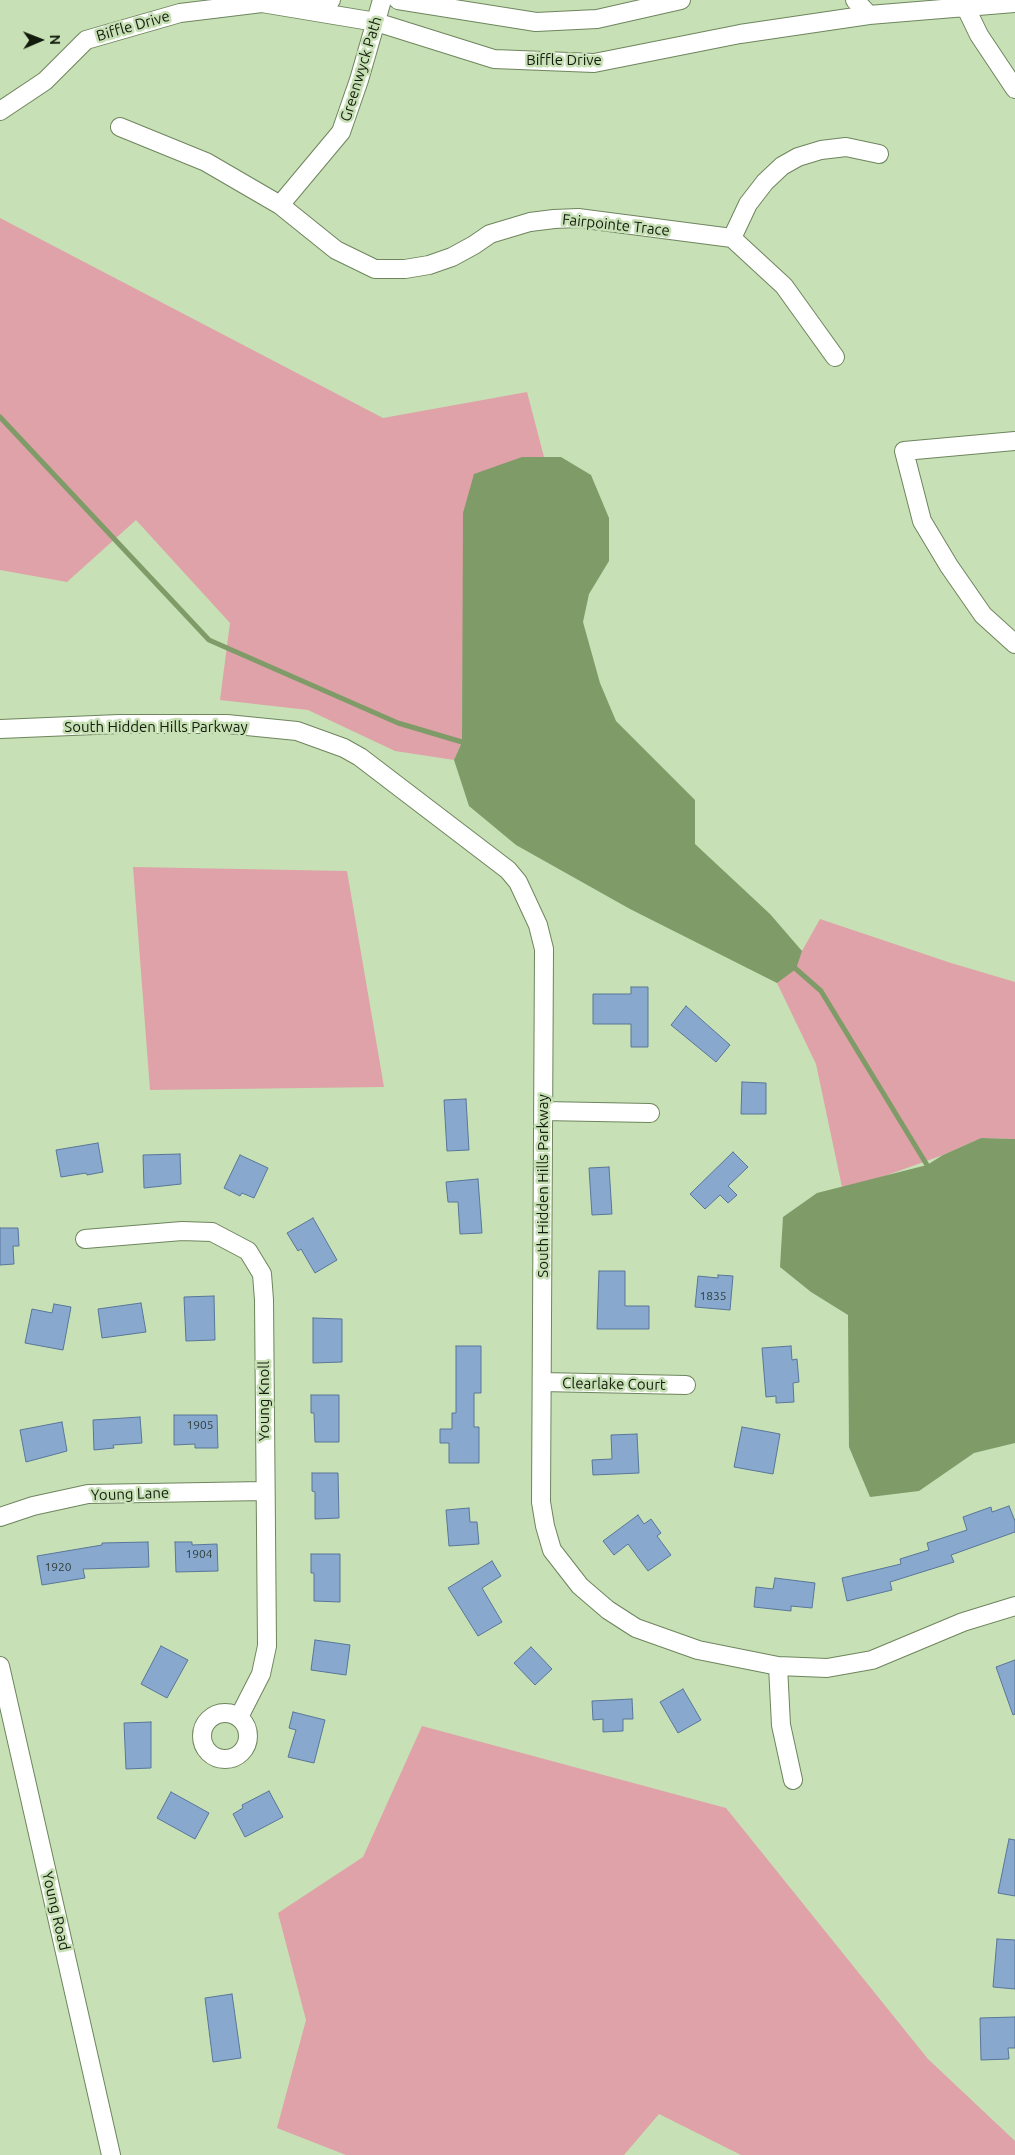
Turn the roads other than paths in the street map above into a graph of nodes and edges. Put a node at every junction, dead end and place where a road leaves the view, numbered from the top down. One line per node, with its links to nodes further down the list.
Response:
1 (331, 0): 6 (street, Biffle Drive)
2 (382, 0): 11 (street, Greenwyck Path)
3 (398, 0): 4 (street)
4 (681, 0)
5 (855, 0): 10 (street)
6 (262, 3): 8 (street, Biffle Drive); 11 (street, Biffle Drive)
7 (1015, 3): 9 (street, Biffle Drive)
8 (179, 6): 13 (street, Biffle Drive)
9 (966, 6): 10 (street, Biffle Drive); 12 (street)
10 (869, 15): 11 (street, Biffle Drive)
11 (376, 22): 16 (street, Greenwyck Path)
12 (1015, 89)
13 (0, 111)
14 (120, 128): 16 (street, Fairpointe Trace)
15 (879, 154): 17 (street)
16 (280, 205): 17 (street, Fairpointe Trace)
17 (732, 238): 18 (street)
18 (836, 357)
19 (1015, 442): 20 (street)
20 (1015, 644)
21 (0, 729): 22 (street, South Hidden Hills Parkway)
22 (543, 1111): 23 (street); 25 (street, South Hidden Hills Parkway)
23 (650, 1113)
24 (85, 1239): 27 (street, Young Knoll)
25 (542, 1382): 26 (street, Clearlake Court); 31 (street, South Hidden Hills Parkway)
26 (686, 1385)
27 (264, 1491): 28 (street, Young Lane); 32 (street, Young Knoll)
28 (0, 1517)
29 (1015, 1606): 31 (street, South Hidden Hills Parkway)
30 (0, 1666): 34 (street, Young Road)
31 (778, 1666): 33 (street)
32 (239, 1717)
33 (793, 1780)
34 (111, 2155)

